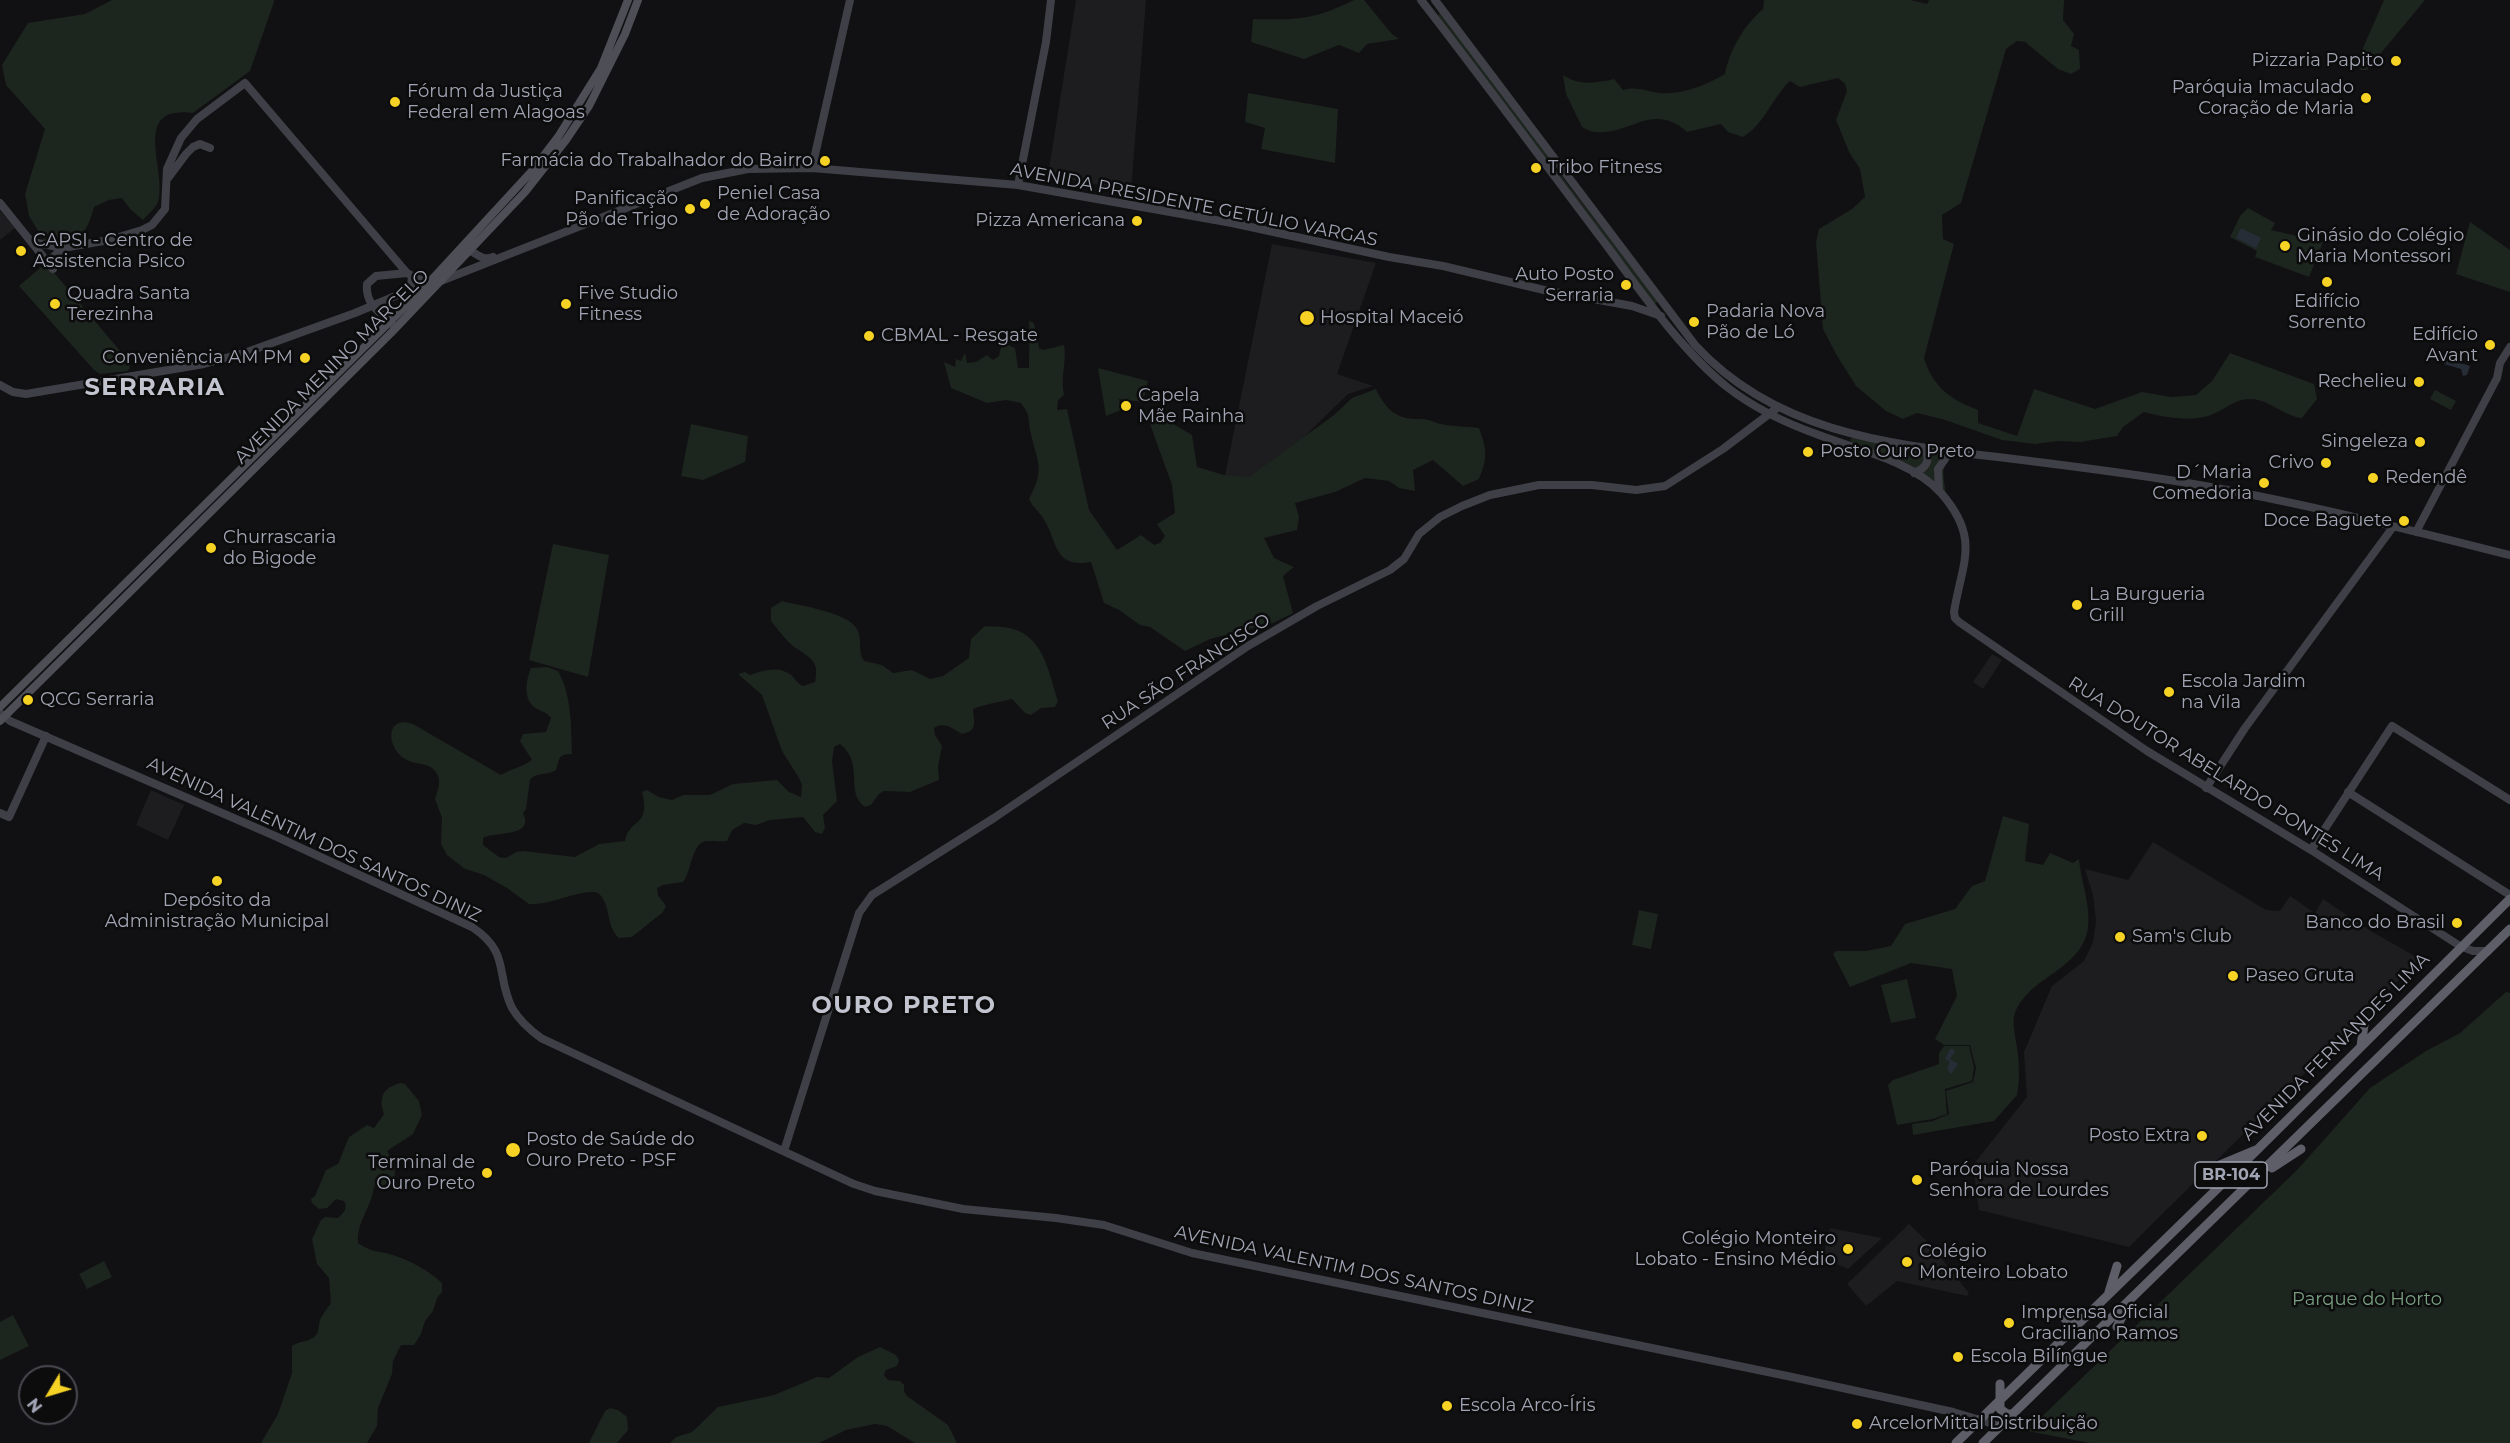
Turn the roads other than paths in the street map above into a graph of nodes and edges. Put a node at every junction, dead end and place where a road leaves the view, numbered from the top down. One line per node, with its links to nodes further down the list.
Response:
1 (628, 0): 19 (main road, AVENIDA MENINO MARCELO)
2 (638, 0): 19 (main road, AVENIDA MENINO MARCELO)
3 (850, 0): 12 (street)
4 (1051, 0): 14 (street)
5 (1421, 0): 8 (street)
6 (1435, 0): 7 (street)
7 (1440, 8): 8 (street); 10 (street)
8 (1432, 14): 11 (street)
9 (210, 148): 13 (street)
10 (1554, 159): 11 (street); 28 (street)
11 (1545, 164): 23 (street)
12 (812, 168): 14 (street, AVENIDA PRESIDENTE GETÚLIO VARGAS); 16 (street, AVENIDA PRESIDENTE GETÚLIO VARGAS)
13 (167, 179): 18 (street); 20 (street)
14 (1018, 185): 25 (street, AVENIDA PRESIDENTE GETÚLIO VARGAS)
15 (0, 203): 17 (street)
16 (593, 220): 19 (street, AVENIDA PRESIDENTE GETÚLIO VARGAS); 22 (street, AVENIDA PRESIDENTE GETÚLIO VARGAS)
17 (32, 242): 18 (street); 18 (street)
18 (63, 248)
19 (467, 249): 21 (main road, AVENIDA MENINO MARCELO); 22 (main road, AVENIDA MENINO MARCELO)
20 (410, 274): 21 (street); 24 (street); 24 (street)
21 (430, 281): 27 (main road, AVENIDA MENINO MARCELO)
22 (441, 281): 27 (main road, AVENIDA MENINO MARCELO)
23 (1640, 290): 25 (street); 26 (street)
24 (371, 306): 27 (street); 30 (street)
25 (1632, 306): 26 (street, AVENIDA PRESIDENTE GETÚLIO VARGAS)
26 (1661, 316): 28 (street, AVENIDA PRESIDENTE GETÚLIO VARGAS); 32 (street)
27 (393, 325): 40 (main road, AVENIDA MENINO MARCELO); 41 (main road, AVENIDA MENINO MARCELO)
28 (1680, 328): 31 (street)
29 (2510, 347): 38 (street)
30 (0, 385)
31 (1777, 408): 32 (street, RUA SÃO FRANCISCO); 33 (street)
32 (1768, 415): 35 (street); 58 (street, RUA SÃO FRANCISCO)
33 (1926, 449): 34 (street); 35 (street)
34 (1950, 452): 36 (street); 37 (street)
35 (1914, 473): 36 (street)
36 (1940, 492): 43 (street, RUA DOUTOR ABELARDO PONTES LIMA)
37 (2393, 527): 38 (street); 43 (street)
38 (2416, 532): 39 (street)
39 (2510, 555)
40 (0, 707)
41 (1, 717): 42 (street, AVENIDA VALENTIM DOS SANTOS DINIZ)
42 (46, 736): 46 (street); 58 (street, AVENIDA VALENTIM DOS SANTOS DINIZ)
43 (2206, 788): 47 (street, RUA DOUTOR ABELARDO PONTES LIMA)
44 (2348, 792): 45 (street); 47 (street); 48 (street)
45 (2510, 800)
46 (0, 813)
47 (2311, 850): 50 (street, RUA DOUTOR ABELARDO PONTES LIMA)
48 (2510, 897): 50 (highway, AVENIDA FERNANDES LIMA / BR-104)
49 (2510, 929): 51 (highway, AVENIDA FERNANDES LIMA / BR-104)
50 (2460, 946): 51 (street, RUA DOUTOR ABELARDO PONTES LIMA); 52 (highway, AVENIDA FERNANDES LIMA / BR-104)
51 (2488, 951): 53 (highway, AVENIDA FERNANDES LIMA / BR-104)
52 (2421, 986): 53 (highway); 55 (highway, AVENIDA FERNANDES LIMA / BR-104)
53 (2433, 1003): 60 (highway, AVENIDA FERNANDES LIMA / BR-104)
54 (2364, 1025): 55 (highway)
55 (2361, 1047): 56 (highway, AVENIDA FERNANDES LIMA / BR-104)
56 (2258, 1149): 59 (highway); 62 (highway, AVENIDA FERNANDES LIMA / BR-104)
57 (2301, 1149): 60 (highway)
58 (784, 1151): 70 (street, AVENIDA VALENTIM DOS SANTOS DINIZ)
59 (2220, 1165)
60 (2257, 1177): 63 (highway, AVENIDA FERNANDES LIMA / BR-104)
61 (2117, 1266): 62 (highway)
62 (2109, 1294): 64 (highway, AVENIDA FERNANDES LIMA / BR-104)
63 (2131, 1297): 66 (highway); 69 (highway, AVENIDA FERNANDES LIMA / BR-104)
64 (2084, 1318): 65 (highway); 68 (highway, AVENIDA FERNANDES LIMA / BR-104)
65 (2065, 1319)
66 (2117, 1327)
67 (2000, 1384): 68 (highway)
68 (1999, 1401): 69 (highway); 70 (highway, AVENIDA FERNANDES LIMA / BR-104)
69 (2013, 1414): 71 (highway, AVENIDA FERNANDES LIMA / BR-104)
70 (1980, 1420): 71 (street, AVENIDA VALENTIM DOS SANTOS DINIZ); 72 (highway, BR-104)
71 (2000, 1426): 73 (highway, BR-104)
72 (1956, 1443)
73 (1983, 1443)

